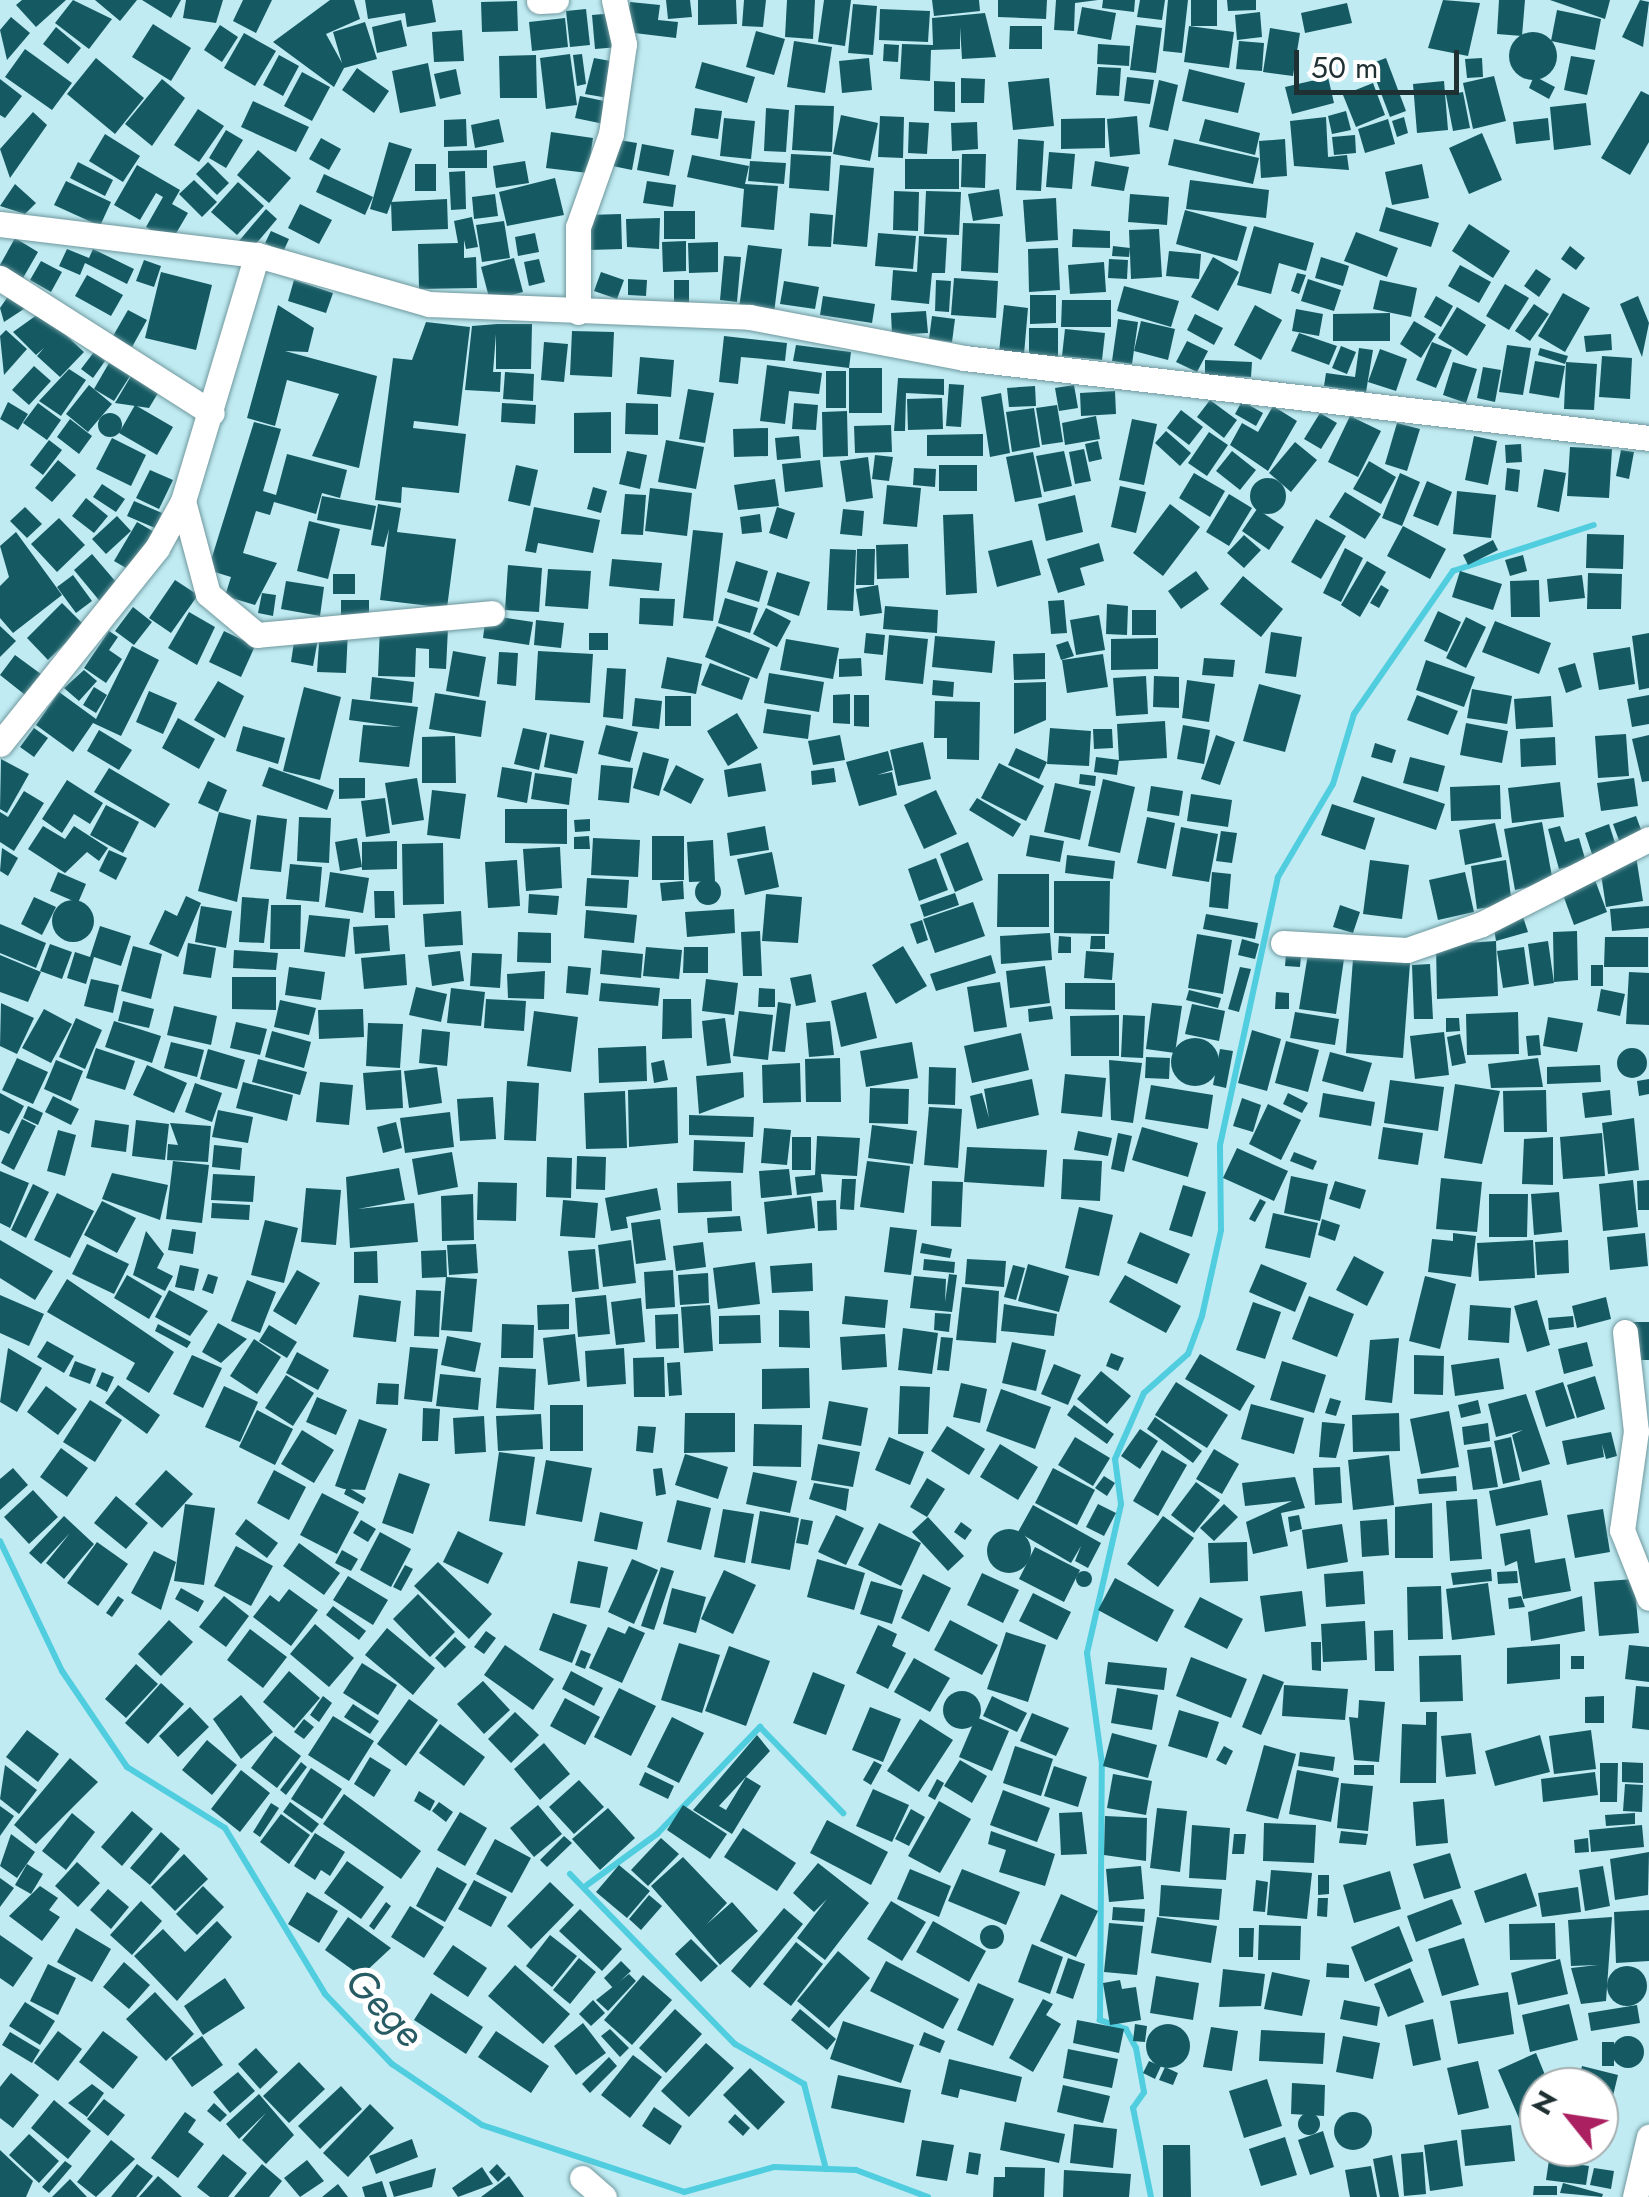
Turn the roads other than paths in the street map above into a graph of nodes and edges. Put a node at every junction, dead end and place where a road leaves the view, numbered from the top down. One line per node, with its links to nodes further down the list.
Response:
1 (556, 0): 3 (street)
2 (614, 0): 7 (street)
3 (538, 1)
4 (0, 224): 5 (street)
5 (257, 254): 7 (street); 8 (street)
6 (0, 278): 8 (street)
7 (578, 312): 9 (street)
8 (212, 413): 10 (street)
9 (1649, 438)
10 (183, 500): 11 (street); 12 (street)
11 (492, 613)
12 (0, 744)
13 (1649, 839): 14 (street)
14 (1283, 943)
15 (1625, 1332): 16 (street)
16 (1649, 1598)
17 (1649, 2137): 20 (street)
18 (582, 2178): 19 (street)
19 (604, 2197)
20 (1634, 2197)

